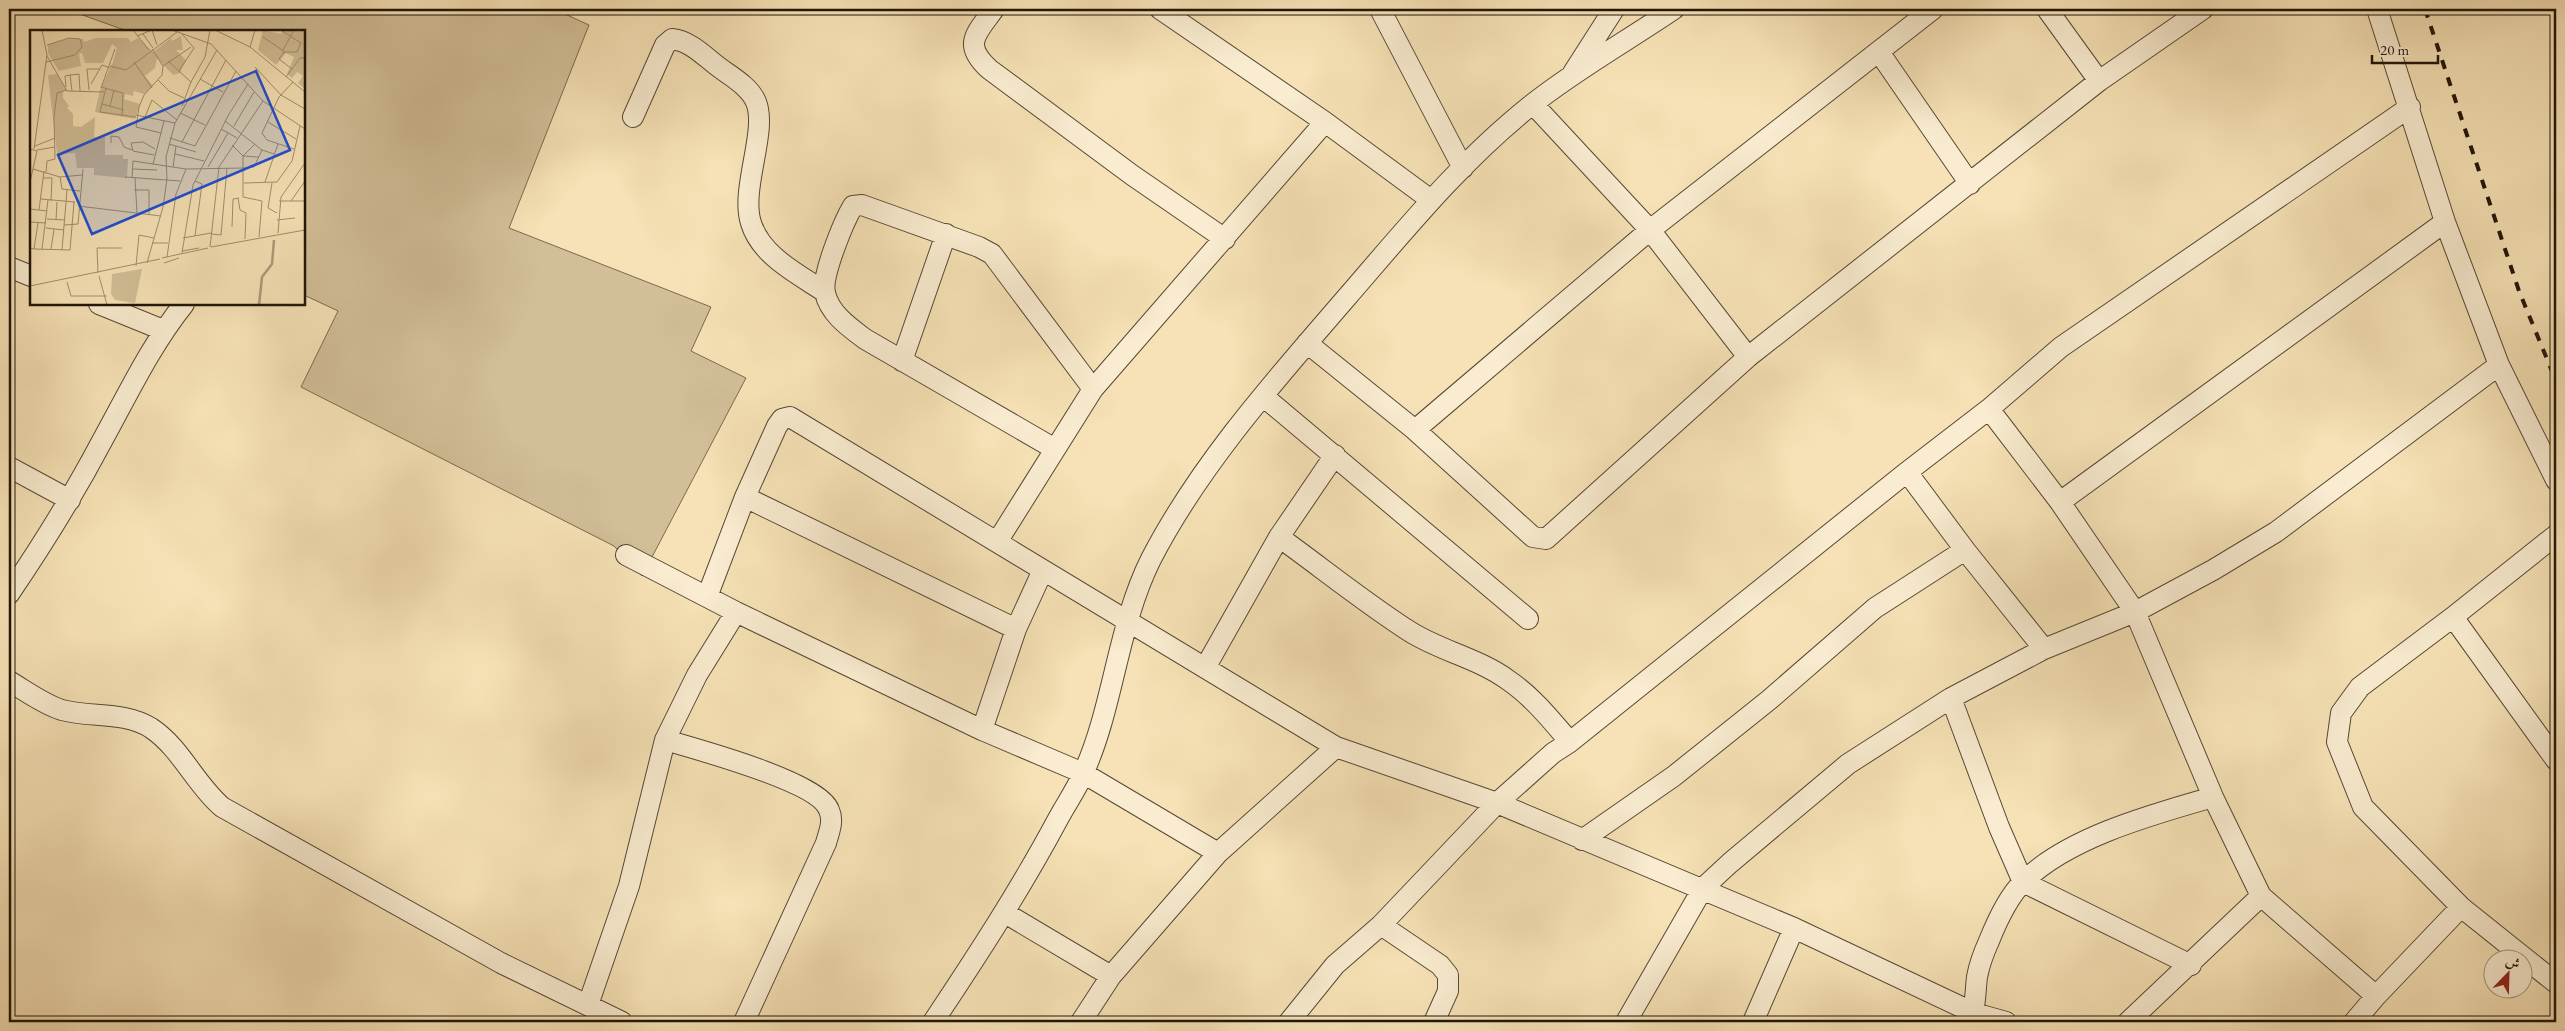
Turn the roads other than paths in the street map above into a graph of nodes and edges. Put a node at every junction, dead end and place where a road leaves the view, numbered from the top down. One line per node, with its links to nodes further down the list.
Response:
1 (994, 9): 23 (street)
2 (1160, 9): 16 (street)
3 (1380, 9): 17 (street)
4 (1614, 9): 11 (street)
5 (1674, 9): 11 (street)
6 (1933, 9): 10 (street)
7 (2047, 9): 12 (street)
8 (2203, 9): 12 (street)
9 (2377, 9): 14 (street)
10 (1879, 52): 18 (street); 21 (street)
11 (1569, 79): 13 (street)
12 (2100, 82): 18 (street)
13 (1533, 104): 17 (street); 21 (street)
14 (2410, 107): 20 (street); 36 (street)
15 (633, 117): 26 (street)
16 (1324, 122): 19 (street); 23 (street)
17 (1463, 168): 19 (street)
18 (1970, 184): 31 (street)
19 (1431, 200): 30 (street)
20 (2445, 222): 33 (street); 45 (street)
21 (1650, 230): 31 (street); 37 (street)
22 (946, 234): 26 (street); 32 (street); 34 (street)
23 (1225, 239): 34 (street)
24 (9, 267): 25 (street)
25 (30, 276)
26 (825, 292): 32 (street)
27 (101, 305): 29 (street)
28 (183, 305): 29 (street)
29 (163, 330): 44 (street)
30 (1307, 343): 35 (street); 37 (street)
31 (1748, 357): 37 (street)
32 (902, 361): 38 (street)
33 (2499, 365): 42 (street); 55 (street)
34 (1093, 390): 38 (street)
35 (1263, 396): 39 (street); 58 (street)
36 (1989, 409): 41 (street); 45 (street)
37 (1415, 430)
38 (1055, 449): 48 (street)
39 (1335, 455): 47 (street); 57 (street)
40 (9, 467): 44 (street)
41 (1907, 472): 49 (street); 66 (street)
42 (2556, 480)
43 (745, 497): 48 (street); 53 (street); 59 (street)
44 (70, 500): 52 (street)
45 (2060, 502): 55 (street)
46 (2556, 535): 56 (street)
47 (1279, 537): 61 (street); 66 (street)
48 (997, 542): 51 (street)
49 (1965, 550): 60 (street); 72 (street)
50 (626, 555): 53 (street)
51 (1043, 570): 58 (street); 59 (street)
52 (9, 594)
53 (706, 597): 54 (street)
54 (736, 612): 64 (street); 65 (street)
55 (2135, 612): 60 (street); 70 (street)
56 (2453, 617): 68 (street); 77 (street)
57 (1528, 619)
58 (1128, 623): 61 (street); 69 (street)
59 (1016, 629): 64 (street)
60 (2044, 649): 63 (street)
61 (1205, 668): 67 (street)
62 (9, 681): 85 (street)
63 (1951, 698): 74 (street); 75 (street)
64 (982, 730): 69 (street)
65 (665, 740): 85 (street); 88 (street)
66 (1570, 742): 71 (street)
67 (1336, 747): 71 (street); 73 (street)
68 (2556, 760)
69 (1083, 773): 73 (street); 78 (street)
70 (2214, 797): 74 (street); 76 (street)
71 (1497, 803): 72 (street); 79 (street)
72 (1582, 840): 75 (street)
73 (1218, 853): 82 (street)
74 (2023, 882): 81 (street); 86 (street)
75 (1703, 888): 80 (street); 93 (street)
76 (2261, 896): 81 (street); 84 (street)
77 (2461, 907): 83 (street); 84 (street)
78 (1005, 913): 82 (street); 89 (street)
79 (1381, 925): 91 (street); 92 (street)
80 (1794, 928): 86 (street); 94 (street)
81 (2191, 965): 96 (street)
82 (1111, 976): 90 (street)
83 (2556, 983)
84 (2376, 996): 97 (street)
85 (588, 1005): 87 (street)
86 (1972, 1018): 95 (street)
87 (622, 1022)
88 (744, 1022)
89 (933, 1022)
90 (1081, 1022)
91 (1289, 1022)
92 (1434, 1022)
93 (1626, 1022)
94 (1752, 1022)
95 (2006, 1022)
96 (2128, 1022)
97 (2354, 1022)

